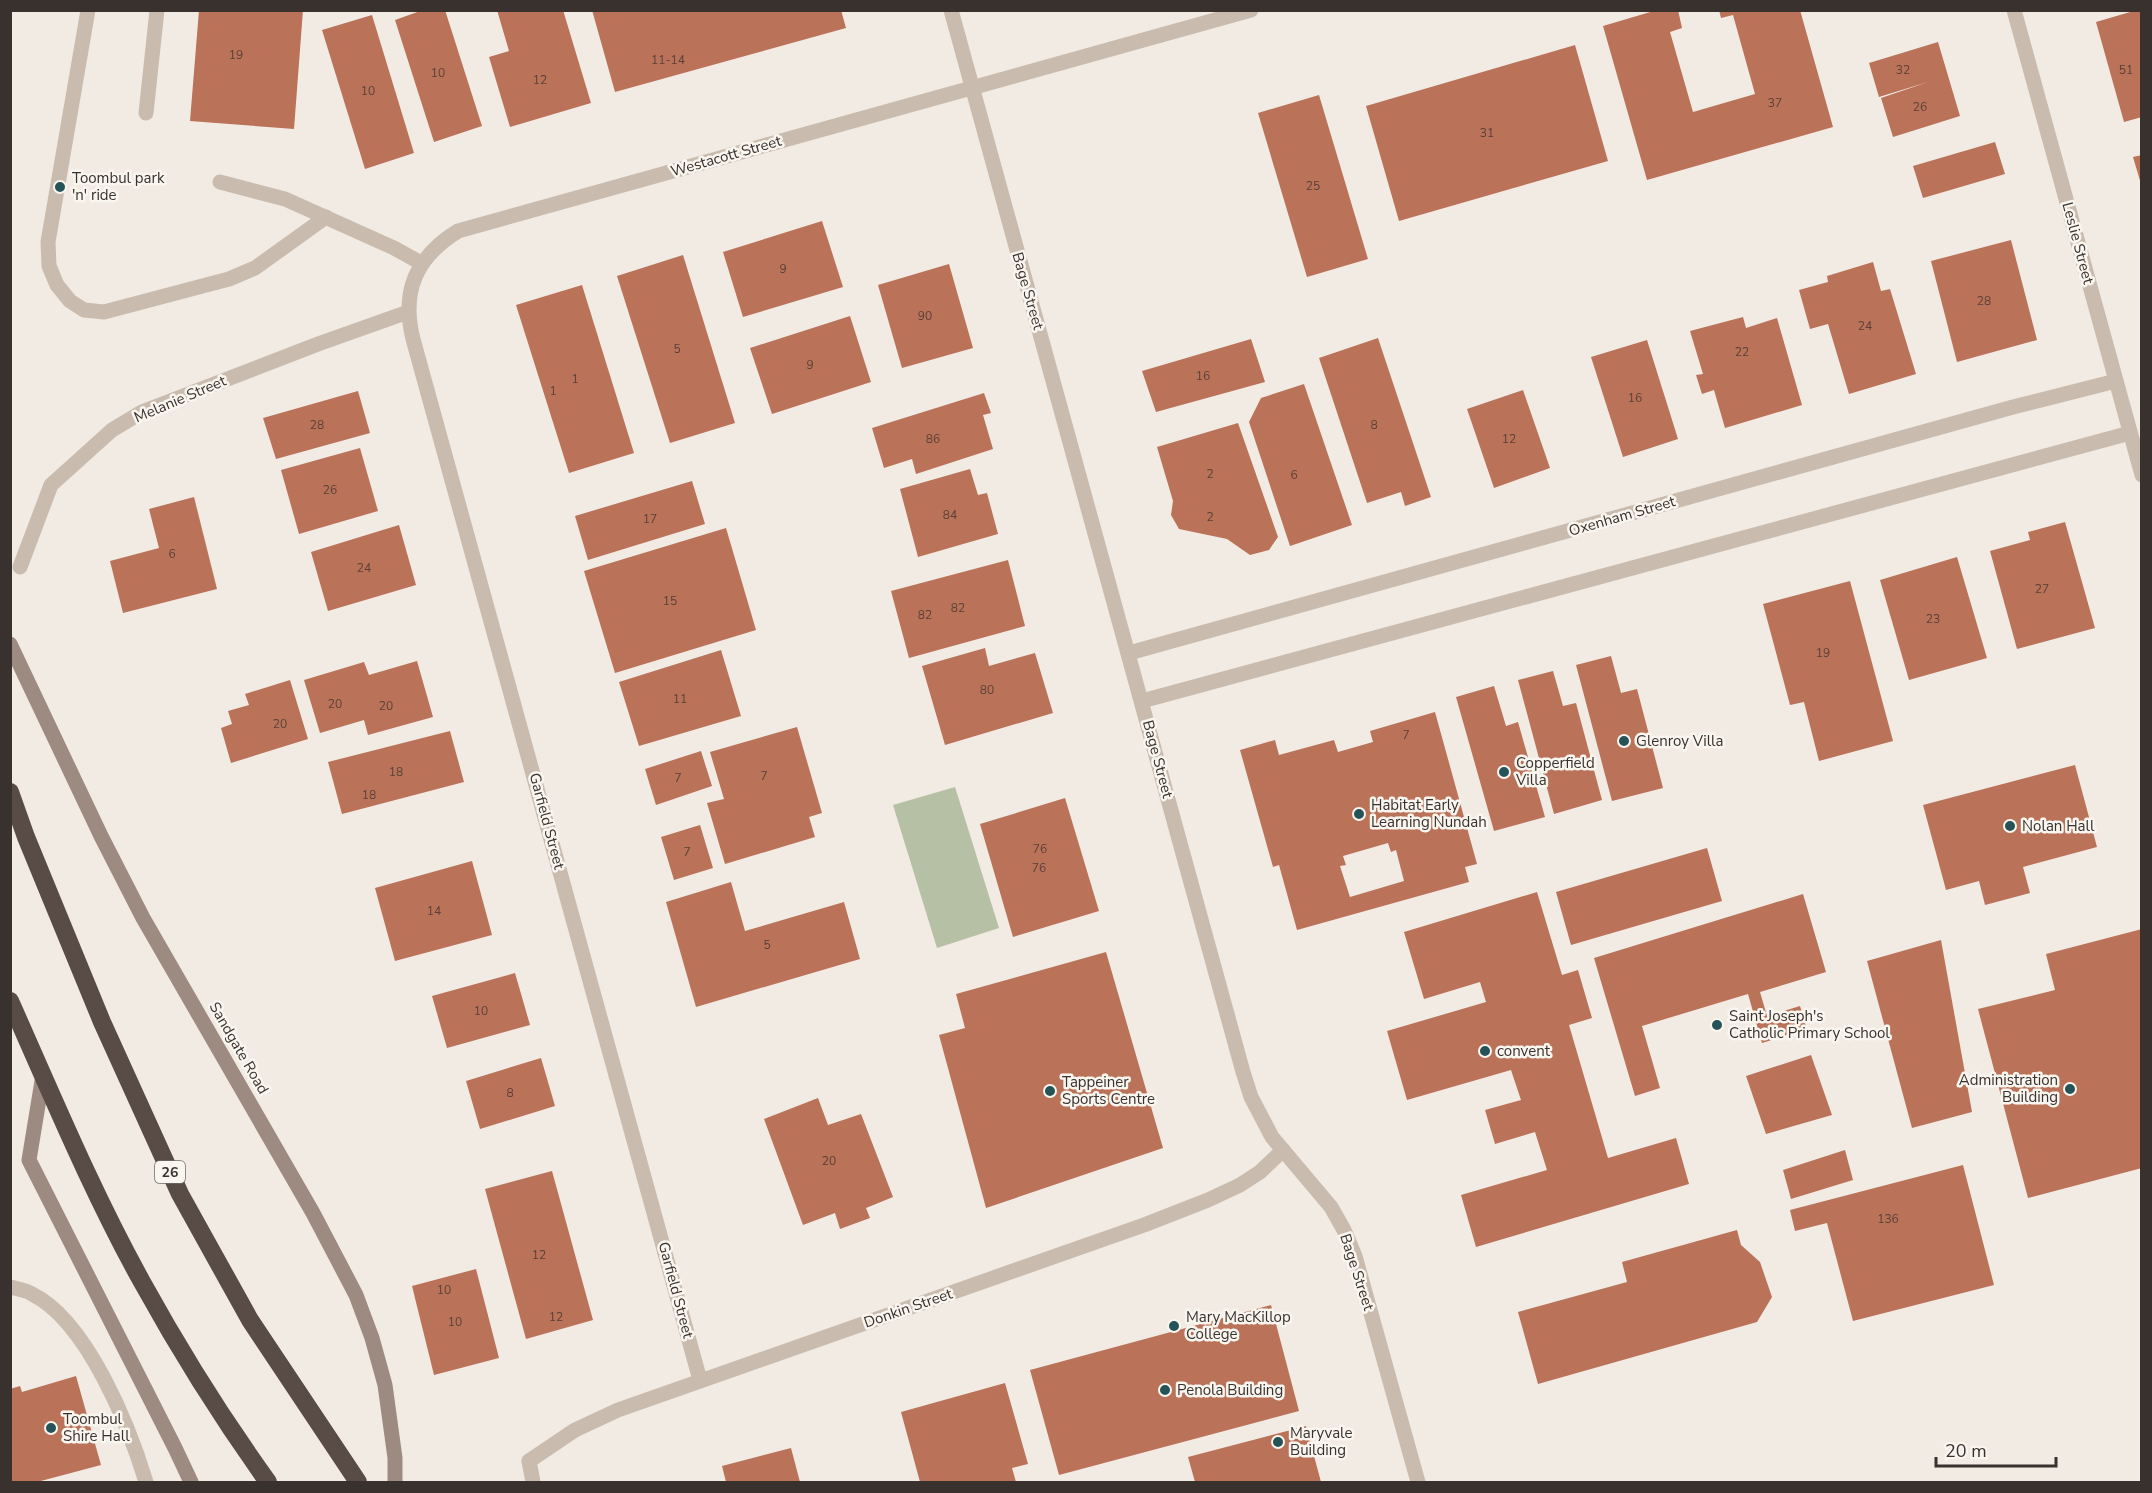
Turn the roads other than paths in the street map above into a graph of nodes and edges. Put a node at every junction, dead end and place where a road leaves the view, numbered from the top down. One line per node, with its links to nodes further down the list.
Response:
1 (88, 10): 9 (street)
2 (157, 10): 7 (street)
3 (951, 10): 6 (street, Bage Street)
4 (1251, 10): 6 (street, Westacott Street)
5 (2014, 10): 12 (street, Leslie Street)
6 (972, 87): 10 (street, Westacott Street); 17 (street, Bage Street)
7 (146, 113)
8 (220, 182): 9 (street)
9 (326, 217): 10 (street)
10 (421, 263): 11 (street, Garfield Street)
11 (408, 312): 15 (street, Melanie Street); 24 (street, Garfield Street)
12 (2116, 381): 13 (street, Leslie Street); 17 (street, Oxenham Street)
13 (2130, 432): 14 (street, Leslie Street); 18 (street)
14 (2142, 475)
15 (20, 567)
16 (10, 644): 29 (street, Sandgate Road)
17 (1129, 652): 18 (street, Bage Street)
18 (1142, 701): 22 (street, Bage Street)
19 (10, 792): 28 (highway, 26)
20 (10, 1001): 21 (highway)
21 (43, 1075): 26 (street); 27 (highway)
22 (1283, 1150): 24 (street, Donkin Street); 31 (street, Bage Street)
23 (10, 1287): 25 (street)
24 (700, 1380): 30 (street, Donkin Street)
25 (146, 1482)
26 (191, 1482)
27 (268, 1482)
28 (358, 1482)
29 (395, 1482)
30 (533, 1482)
31 (1418, 1482)

